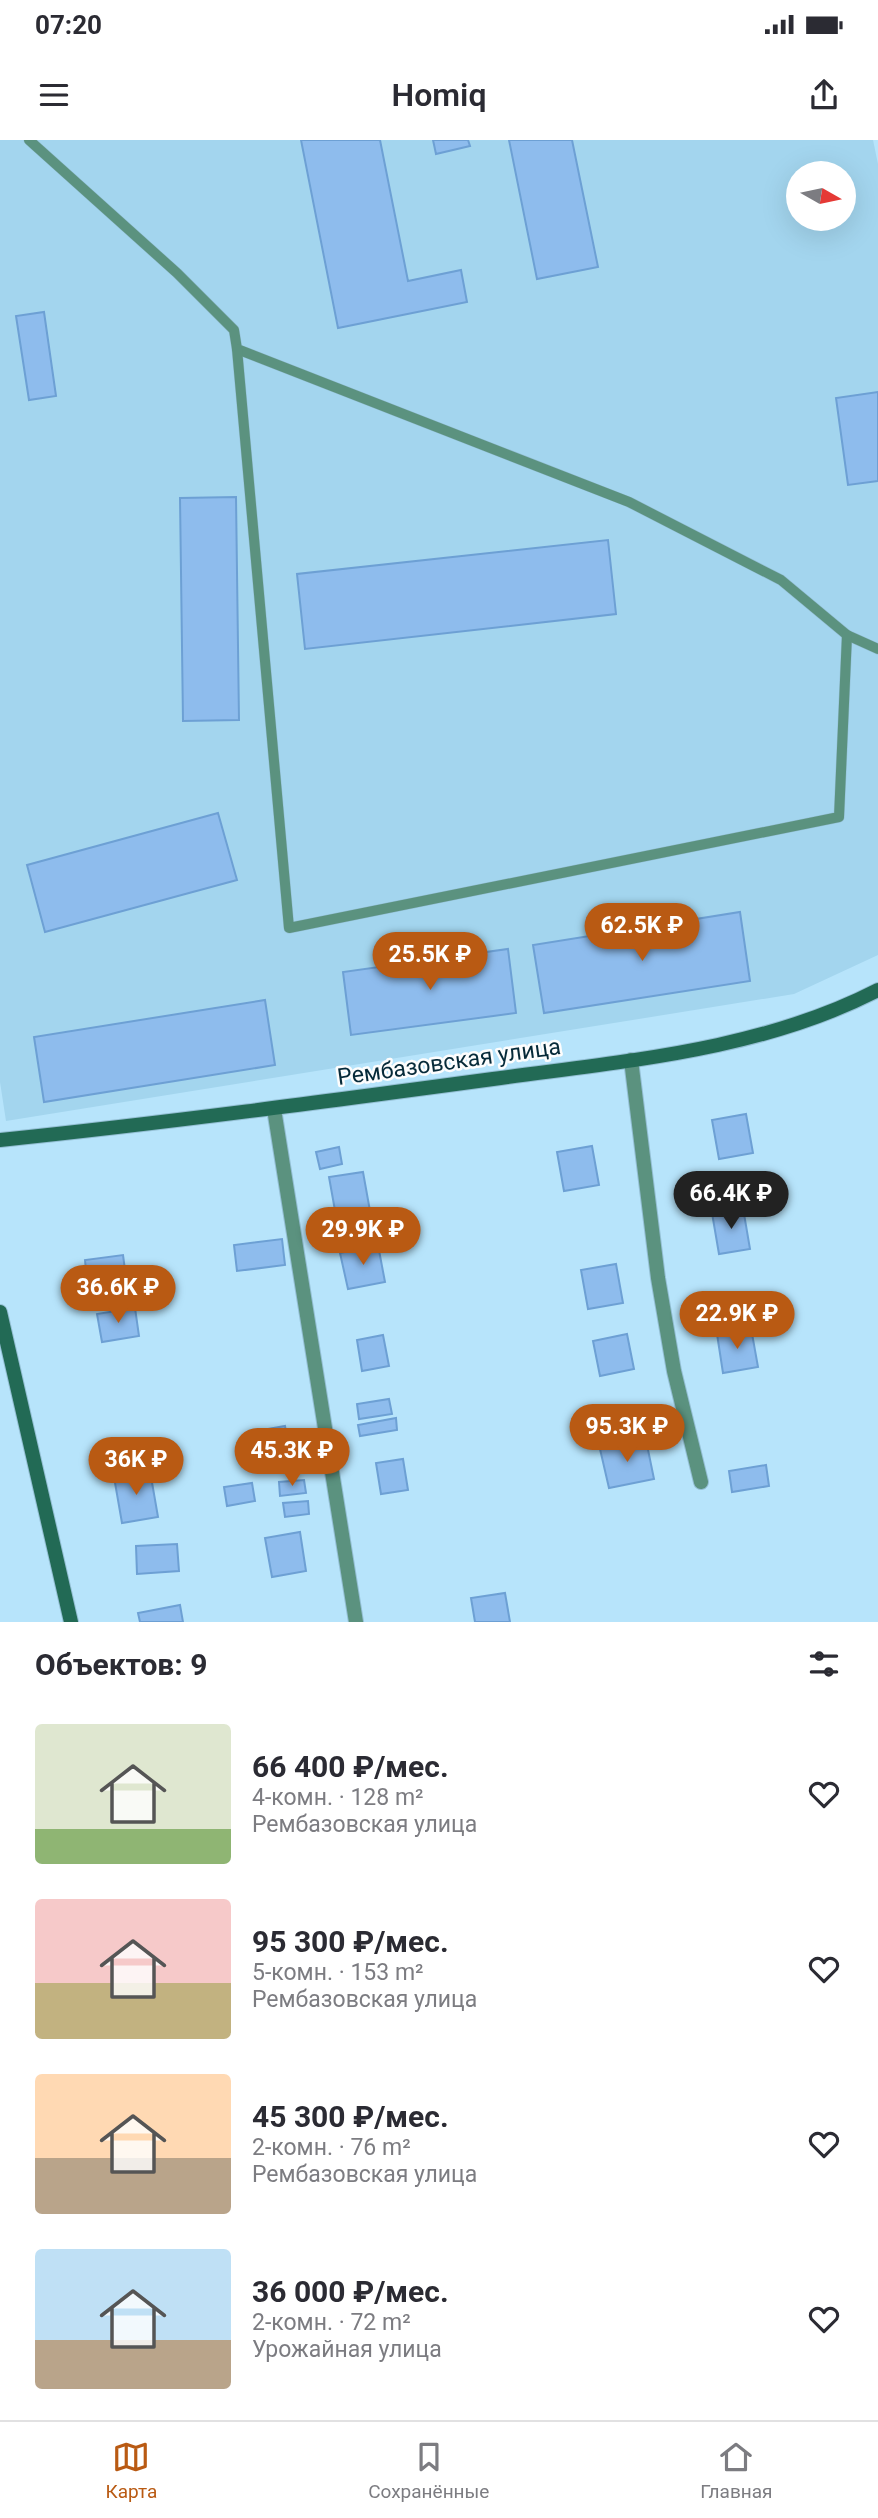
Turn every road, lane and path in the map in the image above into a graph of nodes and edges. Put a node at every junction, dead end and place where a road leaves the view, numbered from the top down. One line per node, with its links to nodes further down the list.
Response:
1 (29, 140): 2 (lane)
2 (237, 349): 3 (lane); 3 (lane)
3 (848, 635): 4 (lane)
4 (878, 649)
5 (878, 990): 6 (street, Рембазовская улица)
6 (631, 1060): 7 (street, Рембазовская улица); 11 (street)
7 (274, 1109): 8 (street, Рембазовская улица); 13 (street)
8 (0, 1140)
9 (0, 1312): 10 (street)
10 (7, 1373): 12 (street)
11 (701, 1482)
12 (71, 1622)
13 (356, 1622)

